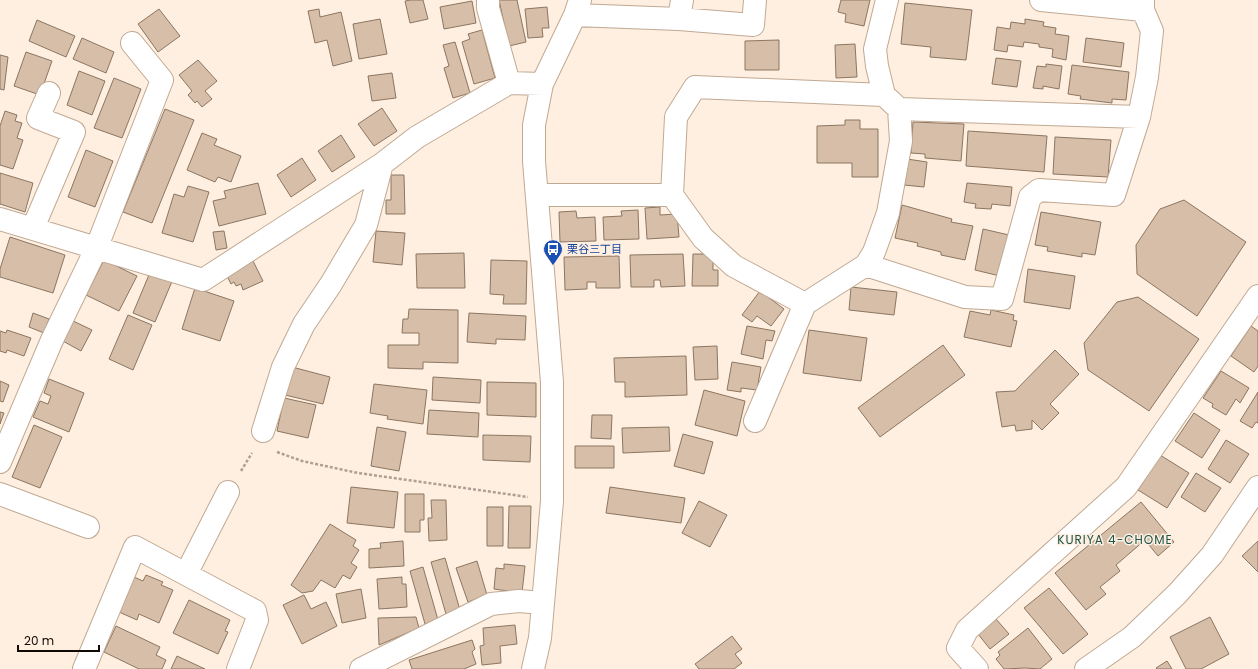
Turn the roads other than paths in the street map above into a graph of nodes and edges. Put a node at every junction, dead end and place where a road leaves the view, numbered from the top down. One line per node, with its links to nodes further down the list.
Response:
1 (488, 0): 9 (street)
2 (755, 0): 7 (street)
3 (887, 0): 12 (street)
4 (1042, 0): 5 (street)
5 (1143, 5): 13 (street)
6 (578, 8): 7 (street); 10 (street)
7 (680, 9)
8 (132, 43): 19 (street)
9 (509, 83): 10 (street); 14 (street)
10 (542, 84): 16 (street)
11 (48, 93): 18 (street)
12 (892, 102): 13 (street); 15 (street); 20 (street)
13 (1139, 117): 20 (street)
14 (382, 164): 19 (street); 24 (street)
15 (672, 195): 16 (street); 22 (street)
16 (537, 196): 31 (street)
17 (0, 218): 18 (street)
18 (33, 228): 19 (street)
19 (96, 249): 25 (street)
20 (866, 265): 22 (street)
21 (1258, 296): 36 (street)
22 (806, 304): 23 (street)
23 (755, 421)
24 (268, 441)
25 (0, 462)
26 (1258, 487): 37 (street)
27 (228, 492): 30 (street)
28 (0, 494): 29 (street)
29 (88, 527)
30 (186, 574): 32 (street); 33 (street)
31 (543, 603): 34 (street); 35 (street)
32 (84, 669)
33 (238, 669)
34 (361, 669)
35 (532, 669)
36 (977, 669)
37 (1086, 669)

